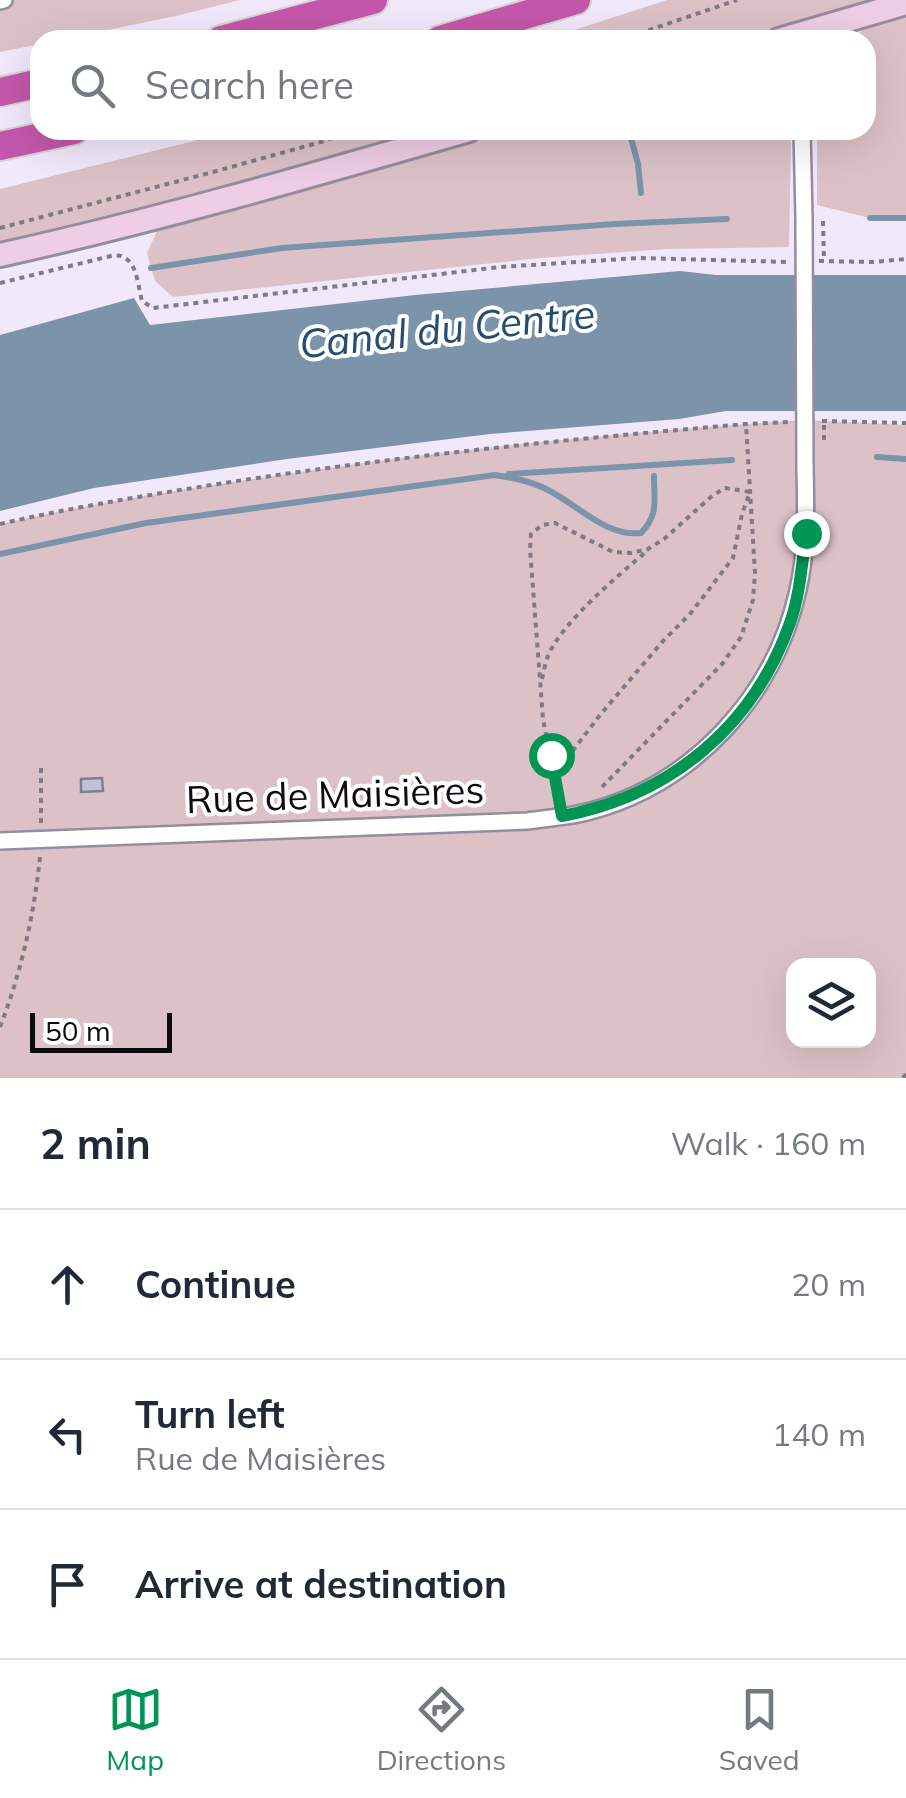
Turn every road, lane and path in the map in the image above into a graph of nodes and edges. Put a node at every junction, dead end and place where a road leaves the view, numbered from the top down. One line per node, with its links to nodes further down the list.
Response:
1 (373, 0): 5 (highway)
2 (576, 0): 6 (highway)
3 (736, 0): 7 (path)
4 (906, 4): 8 (main road)
5 (259, 30)
6 (474, 30)
7 (649, 30)
8 (816, 30)
9 (30, 85): 10 (highway)
10 (0, 92)
11 (30, 140): 15 (highway)
12 (320, 140): 17 (path)
13 (434, 140): 18 (main road)
14 (802, 140): 35 (street, Rue de Maisières, bridge)
15 (0, 146)
16 (823, 220): 20 (path)
17 (0, 228)
18 (0, 255)
19 (906, 259): 20 (path)
20 (824, 261): 22 (path)
21 (792, 262): 23 (path)
22 (808, 262)
23 (0, 283)
24 (824, 421): 26 (path)
25 (805, 422): 27 (path)
26 (906, 423)
27 (746, 424): 28 (path); 29 (path)
28 (750, 492): 30 (path); 33 (path); 34 (path)
29 (0, 524)
30 (648, 549): 31 (path); 31 (path)
31 (540, 684): 35 (path)
32 (41, 768): 36 (path)
33 (556, 776)
34 (603, 786)
35 (562, 816): 36 (street, Rue de Maisières)
36 (41, 839): 37 (street, Rue de Maisières); 38 (path)
37 (0, 841)
38 (0, 1028)

